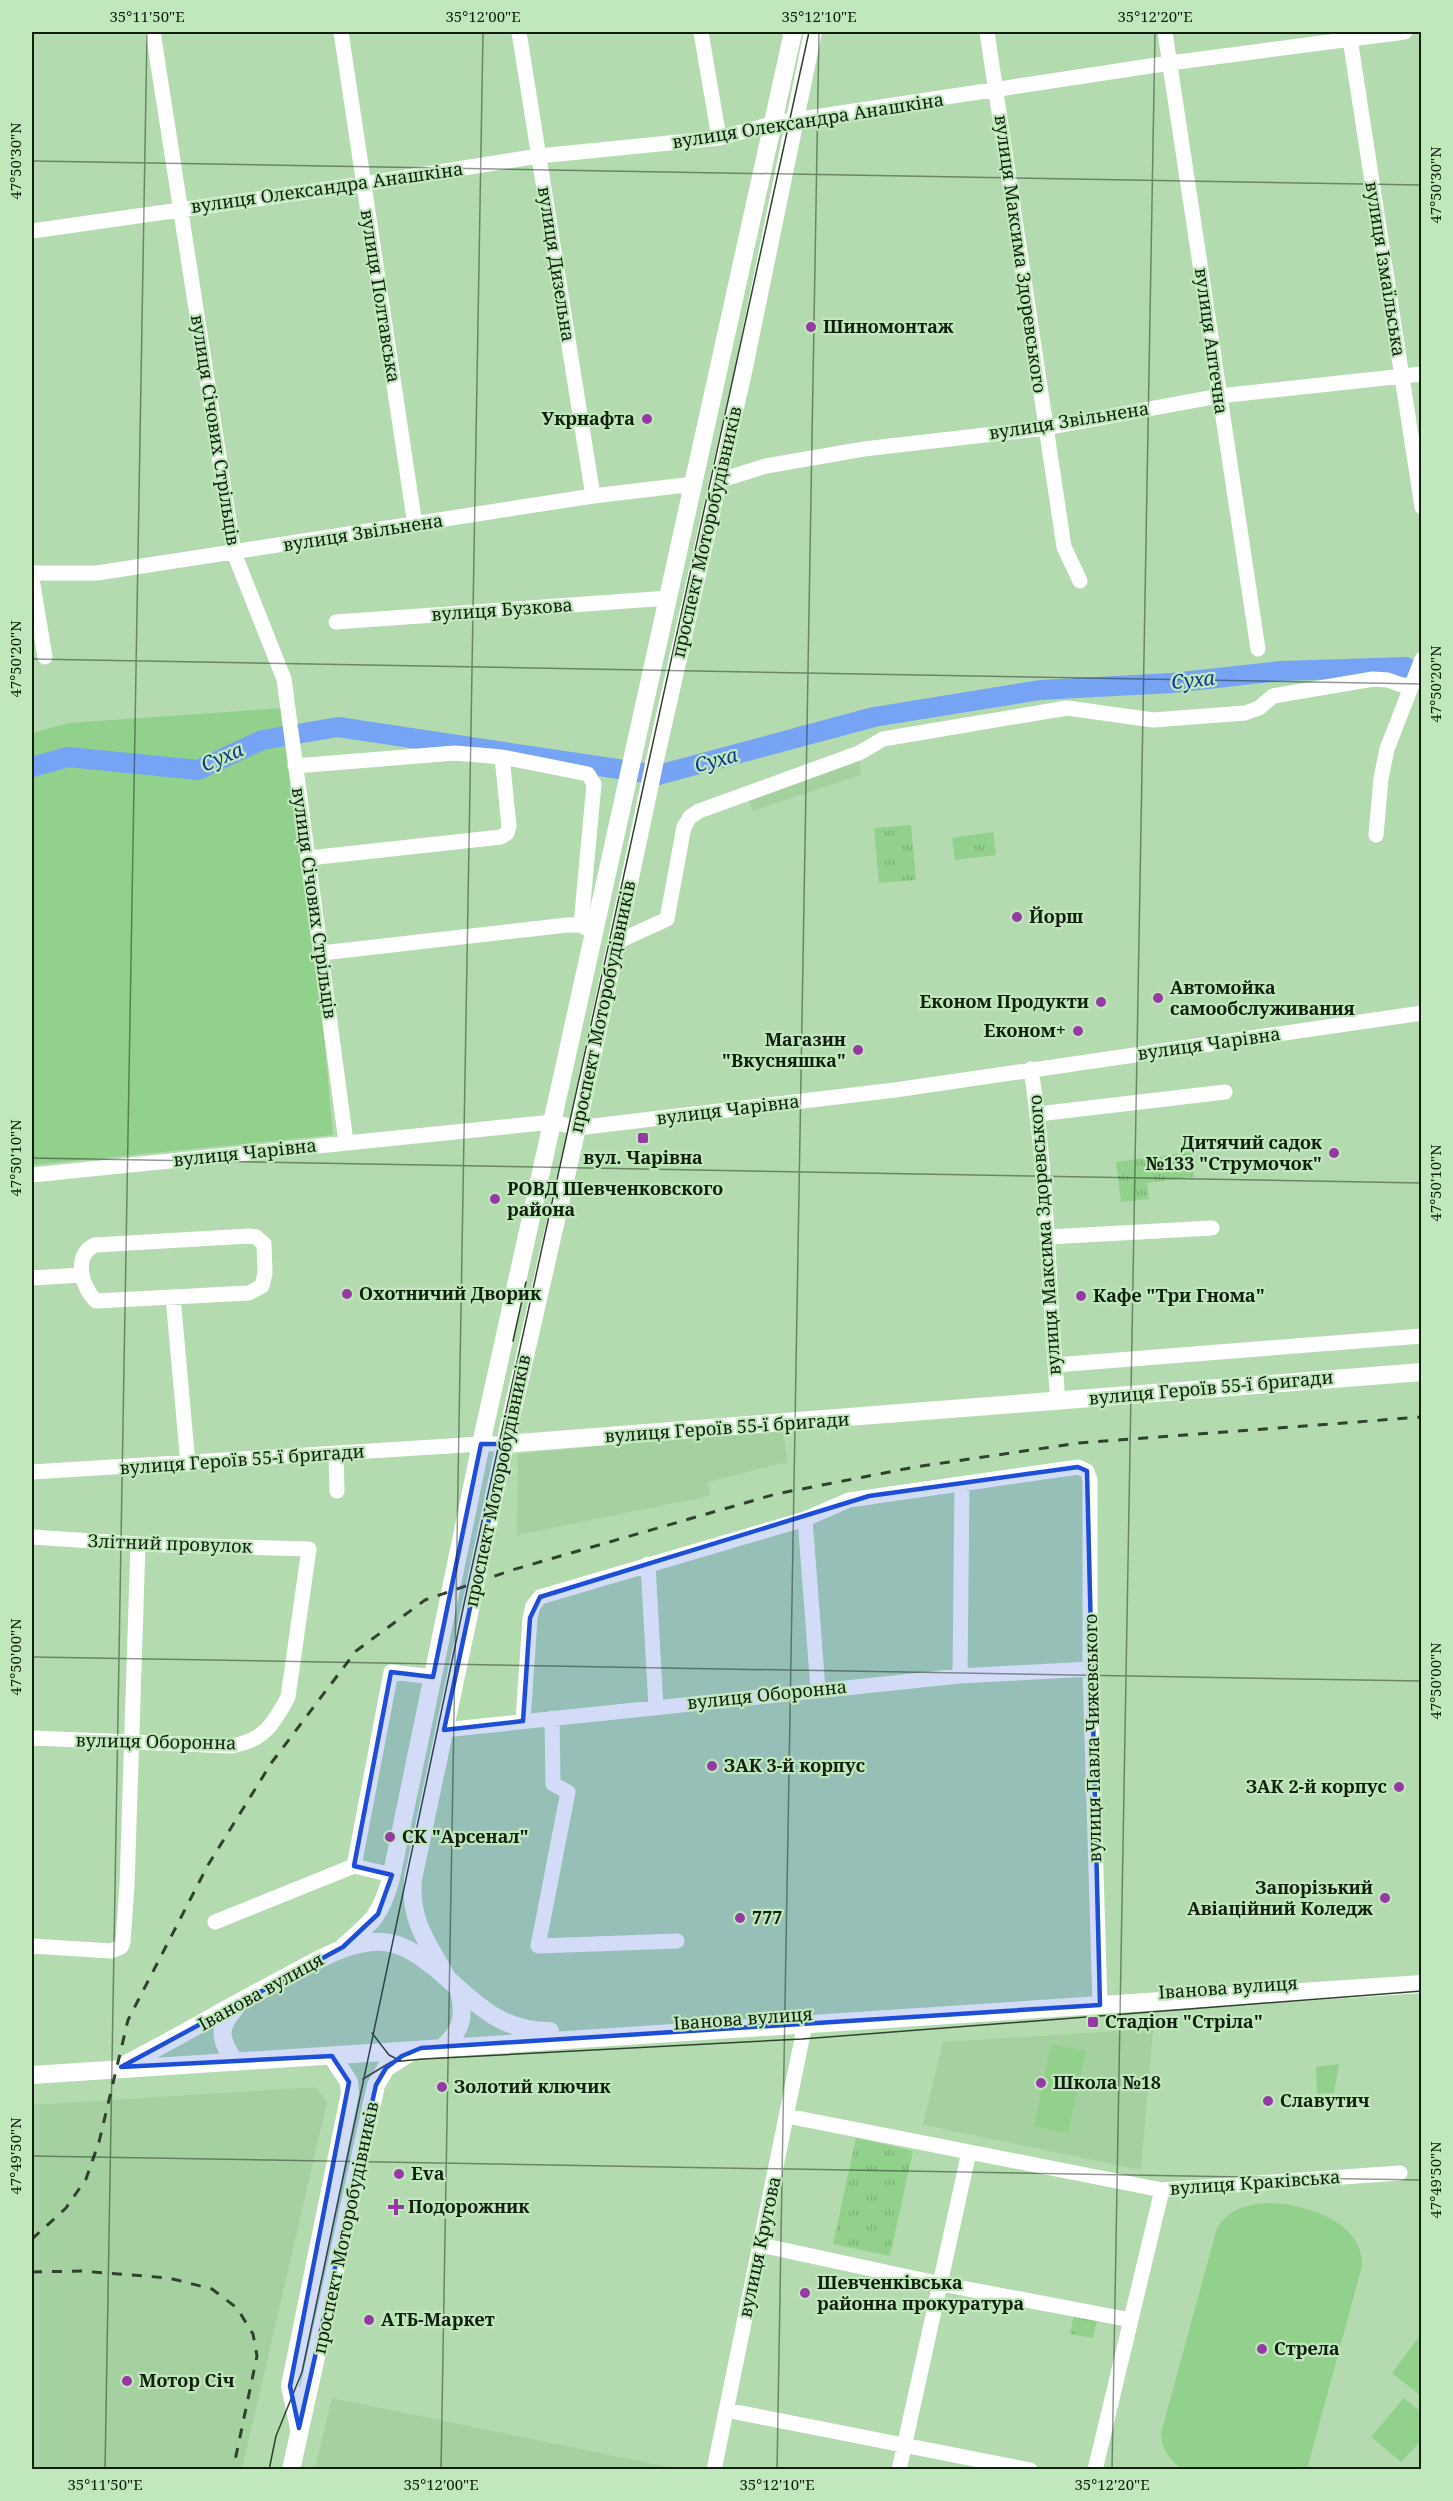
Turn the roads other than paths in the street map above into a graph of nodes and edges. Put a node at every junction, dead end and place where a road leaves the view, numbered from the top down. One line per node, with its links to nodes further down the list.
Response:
1 (153, 32): 18 (street, вулиця Січових Стрільців)
2 (341, 32): 17 (street, вулиця Полтавська)
3 (519, 32): 16 (street, вулиця Дизельна)
4 (701, 32): 15 (street)
5 (793, 32): 14 (main road, проспект Моторобудівників)
6 (813, 32): 13 (main road, проспект Моторобудівників)
7 (987, 32): 12 (street, вулиця Максима Здоревського)
8 (1165, 32): 11 (street, вулиця Аптечна)
9 (1405, 32): 10 (street, вулиця Олександра Анашкіна)
10 (1350, 36): 11 (street, вулиця Олександра Анашкіна); 21 (street, вулиця Ізмаїльська)
11 (1170, 63): 12 (street, вулиця Олександра Анашкіна); 22 (street, вулиця Аптечна)
12 (996, 91): 13 (street, вулиця Олександра Анашкіна); 23 (street, вулиця Максима Здоревського)
13 (795, 121): 14 (street, вулиця Олександра Анашкіна); 24 (main road, проспект Моторобудівників)
14 (775, 123): 15 (street, вулиця Олександра Анашкіна); 25 (main road, проспект Моторобудівників)
15 (719, 138): 16 (street, вулиця Олександра Анашкіна)
16 (539, 156): 17 (street, вулиця Олександра Анашкіна); 26 (street, вулиця Дизельна)
17 (363, 184): 18 (street, вулиця Олександра Анашкіна); 28 (street, вулиця Полтавська)
18 (180, 210): 19 (street, вулиця Олександра Анашкіна); 29 (street, вулиця Січових Стрільців)
19 (32, 231)
20 (1422, 374): 21 (street, вулиця Звільнена)
21 (1401, 376): 22 (street, вулиця Звільнена); 27 (street, вулиця Ізмаїльська)
22 (1219, 396): 23 (street, вулиця Звільнена); 35 (street, вулиця Аптечна)
23 (1046, 428): 24 (street, вулиця Звільнена); 32 (street, вулиця Максима Здоревського)
24 (718, 481): 44 (main road, проспект Моторобудівників)
25 (694, 484): 26 (street, вулиця Звільнена); 33 (main road, проспект Моторобудівників)
26 (593, 496): 28 (street, вулиця Звільнена)
27 (1422, 507)
28 (415, 525): 29 (street, вулиця Звільнена)
29 (234, 553): 30 (street, вулиця Звільнена); 40 (street, вулиця Січових Стрільців)
30 (32, 573)
31 (32, 579): 36 (street)
32 (1080, 581)
33 (669, 598): 34 (street, вулиця Бузкова); 43 (main road, проспект Моторобудівників)
34 (336, 622)
35 (1258, 650)
36 (45, 657)
37 (1422, 659): 38 (street)
38 (1410, 688): 41 (street); 44 (street)
39 (502, 757): 40 (street); 42 (street); 43 (street)
40 (295, 766): 42 (street, вулиця Січових Стрільців)
41 (1377, 835)
42 (309, 858): 45 (street, вулиця Січових Стрільців)
43 (588, 929): 45 (street); 50 (main road, проспект Моторобудівників)
44 (617, 942): 51 (main road, проспект Моторобудівників)
45 (322, 953): 52 (street, вулиця Січових Стрільців)
46 (1422, 1013): 47 (street, вулиця Чарівна)
47 (1031, 1069): 49 (street, вулиця Максима Здоревського); 51 (street, вулиця Чарівна)
48 (1225, 1092): 49 (street)
49 (1038, 1114): 55 (street, вулиця Максима Здоревського)
50 (553, 1122): 51 (street, вулиця Чарівна); 52 (street, вулиця Чарівна); 63 (main road, проспект Моторобудівників)
51 (577, 1128): 64 (main road, проспект Моторобудівників)
52 (346, 1142): 53 (street, вулиця Чарівна)
53 (32, 1175)
54 (1212, 1228): 55 (street)
55 (1048, 1237): 60 (street, вулиця Максима Здоревського)
56 (81, 1275): 57 (street); 58 (street); 58 (street)
57 (32, 1278)
58 (173, 1297): 66 (street)
59 (1422, 1336): 60 (street)
60 (1055, 1365): 62 (street, вулиця Максима Здоревського)
61 (1422, 1372): 62 (main road, вулиця Героїв 55-ї бригади)
62 (1058, 1401): 64 (main road, вулиця Героїв 55-ї бригади)
63 (481, 1443): 64 (street, вулиця Героїв 55-ї бригади); 65 (street, вулиця Героїв 55-ї бригади); 77 (main road, проспект Моторобудівників)
64 (505, 1444): 82 (main road, проспект Моторобудівників)
65 (336, 1454): 66 (street, вулиця Героїв 55-ї бригади); 69 (street)
66 (188, 1464): 67 (street, вулиця Героїв 55-ї бригади)
67 (32, 1472)
68 (962, 1485): 70 (street); 75 (street, вулиця Павла Чижевського); 76 (street)
69 (337, 1491)
70 (805, 1519): 74 (street); 78 (street)
71 (32, 1537): 72 (street, Злітний провулок)
72 (138, 1544): 73 (street, Злітний провулок); 84 (street)
73 (309, 1549): 84 (street, вулиця Оборонна)
74 (648, 1564): 79 (street); 81 (street)
75 (1090, 1669): 76 (street, вулиця Оборонна); 96 (street, вулиця Павла Чижевського)
76 (960, 1676): 78 (street, вулиця Оборонна)
77 (433, 1677): 85 (street); 86 (main road, проспект Моторобудівників)
78 (818, 1689): 79 (street, вулиця Оборонна)
79 (656, 1707): 80 (street, вулиця Оборонна)
80 (552, 1718): 81 (street, вулиця Оборонна); 88 (street)
81 (523, 1721): 82 (street, вулиця Оборонна)
82 (444, 1730): 92 (main road, проспект Моторобудівників)
83 (32, 1738): 84 (street, вулиця Оборонна)
84 (130, 1744): 89 (street)
85 (354, 1866): 86 (street); 87 (street)
86 (392, 1875): 90 (main road, проспект Моторобудівників)
87 (215, 1922)
88 (677, 1941)
89 (32, 1946)
90 (343, 1947): 92 (main road, Іванова вулиця); 95 (main road, Іванова вулиця)
91 (1422, 1975): 96 (main road, Іванова вулиця)
92 (446, 1976): 94 (main road, Іванова вулиця)
93 (1422, 1984): 96 (main road, Іванова вулиця)
94 (459, 1991): 96 (main road, Іванова вулиця); 98 (main road)
95 (244, 1998): 101 (main road); 102 (main road, Іванова вулиця)
96 (1100, 2001): 97 (main road, Іванова вулиця)
97 (805, 2024): 98 (main road, Іванова вулиця); 104 (street, вулиця Кругова)
98 (443, 2047): 99 (main road, Іванова вулиця)
99 (421, 2048): 100 (main road, Іванова вулиця); 112 (main road, проспект Моторобудівників)
100 (332, 2056): 101 (main road, Іванова вулиця); 111 (main road, проспект Моторобудівників)
101 (235, 2062): 102 (main road, Іванова вулиця)
102 (115, 2068): 103 (main road, Іванова вулиця)
103 (32, 2074)
104 (786, 2116): 105 (street, вулиця Краківська); 108 (street, вулиця Кругова)
105 (969, 2152): 107 (street, вулиця Краківська); 109 (street)
106 (1400, 2173): 107 (street, вулиця Краківська)
107 (1162, 2190): 110 (street)
108 (761, 2245): 109 (street); 113 (street, вулиця Кругова)
109 (941, 2284): 110 (street); 115 (street)
110 (1131, 2320): 120 (street)
111 (294, 2365): 112 (main road); 114 (main road, проспект Моторобудівників)
112 (315, 2368): 114 (main road, проспект Моторобудівників)
113 (726, 2410): 115 (street); 117 (street, вулиця Кругова)
114 (299, 2428): 116 (main road, проспект Моторобудівників)
115 (904, 2445): 118 (street); 119 (street)
116 (291, 2469)
117 (714, 2469)
118 (899, 2469)
119 (1030, 2469)
120 (1095, 2469)

